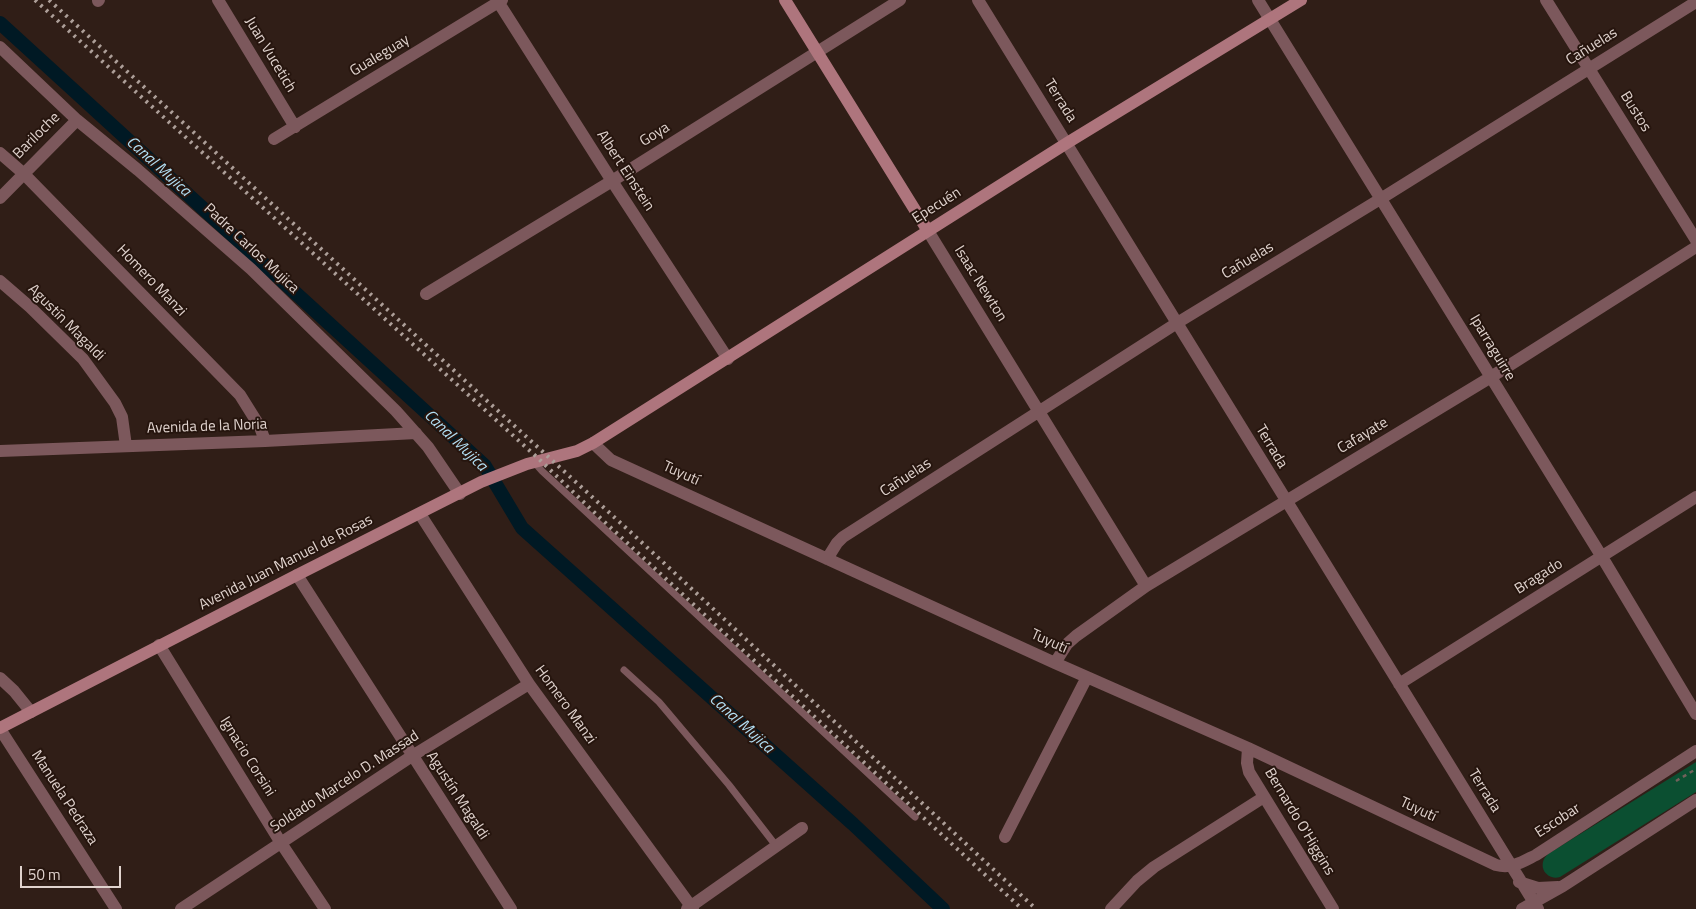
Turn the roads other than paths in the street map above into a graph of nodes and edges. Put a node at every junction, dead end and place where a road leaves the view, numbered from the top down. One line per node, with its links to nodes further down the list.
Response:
1 (218, 0): 15 (street, Juan Vucetich)
2 (785, 0): 12 (street, Isaac Newton)
3 (900, 0): 12 (street, Goya)
4 (978, 0): 17 (street, Terrada)
5 (1258, 0): 10 (street, Iparraguirre)
6 (1301, 0): 10 (street, Epecuén)
7 (1546, 0): 13 (street, Bustos)
8 (499, 1): 15 (street, Gualeguay); 20 (street, Albert Einstein)
9 (1696, 2): 13 (street, Cañuelas)
10 (1270, 19): 17 (street, Epecuén); 22 (street, Iparraguirre)
11 (0, 48): 14 (street, Padre Carlos Mujica)
12 (818, 51): 20 (street, Goya); 23 (street, Isaac Newton)
13 (1589, 69): 22 (street, Cañuelas); 24 (street, Bustos)
14 (77, 120): 19 (street, Bariloche); 32 (street, Padre Carlos Mujica)
15 (295, 127): 16 (street, Gualeguay)
16 (274, 139)
17 (1067, 143): 23 (street, Epecuén); 28 (street, Terrada)
18 (0, 153): 19 (street, Homero Manzi)
19 (22, 173): 21 (street, Bariloche); 33 (street, Homero Manzi)
20 (612, 182): 27 (street, Goya); 29 (street, Albert Einstein)
21 (0, 198)
22 (1382, 198): 28 (street, Cañuelas); 30 (street, Iparraguirre)
23 (928, 231): 29 (street, Epecuén); 31 (street, Isaac Newton)
24 (1696, 240)
25 (1696, 247): 30 (street, Cafayate)
26 (0, 282): 35 (street, Agustín Magaldi)
27 (426, 294)
28 (1177, 323): 31 (street, Cañuelas); 40 (street, Terrada)
29 (728, 358): 34 (street, Epecuén)
30 (1490, 377): 40 (street, Cafayate); 42 (street, Iparraguirre)
31 (1040, 411): 43 (street, Cañuelas); 45 (street, Isaac Newton)
32 (416, 433): 33 (street, Avenida de la Noria); 38 (street, Padre Carlos Mujica)
33 (265, 441): 35 (street, Avenida de la Noria)
34 (593, 443): 37 (street, Avenida Juan Manuel de Rosas); 43 (street, Tuyutí)
35 (126, 446): 36 (street, Avenida de la Noria)
36 (0, 451)
37 (534, 462): 38 (street, Avenida Juan Manuel de Rosas); 61 (lane)
38 (460, 494): 41 (street, Avenida Juan Manuel de Rosas)
39 (1696, 497): 42 (street, Bragado)
40 (1286, 502): 45 (street, Cafayate); 52 (street, Terrada)
41 (420, 514): 44 (street, Avenida Juan Manuel de Rosas); 51 (street, Homero Manzi)
42 (1602, 556): 52 (street, Bragado); 54 (street, Iparraguirre)
43 (827, 559): 47 (street, Tuyutí)
44 (297, 575): 46 (street, Avenida Juan Manuel de Rosas); 58 (street, Agustín Magaldi)
45 (1146, 586): 47 (street, Cafayate)
46 (159, 645): 53 (street, Avenida Juan Manuel de Rosas); 64 (street, Ignacio Corsini)
47 (1055, 663): 49 (street, Tuyutí)
48 (624, 670): 65 (lane)
49 (1087, 677): 56 (street, Tuyutí); 63 (street)
50 (0, 678): 53 (street)
51 (529, 684): 58 (street, Soldado Marcelo D. Massad); 71 (street, Homero Manzi)
52 (1399, 684): 67 (street, Terrada)
53 (31, 712): 55 (street, Avenida Juan Manuel de Rosas)
54 (1696, 714)
55 (0, 729): 72 (street, Manuela Pedraza)
56 (1248, 748): 59 (street, Bernardo O'Higgins); 66 (street, Tuyutí)
57 (1696, 751): 67 (street, Escobar)
58 (412, 756): 64 (street, Soldado Marcelo D. Massad); 75 (street, Agustín Magaldi)
59 (1264, 798): 76 (street); 77 (street, Bernardo O'Higgins)
60 (1696, 800): 69 (street)
61 (915, 817)
62 (802, 828): 65 (street)
63 (1005, 837)
64 (281, 843): 73 (street, Soldado Marcelo D. Massad); 74 (street, Ignacio Corsini)
65 (777, 847): 71 (street)
66 (1496, 865): 67 (street, Escobar); 68 (street)
67 (1512, 866): 68 (street, Terrada)
68 (1522, 883): 69 (street); 70 (street, Terrada)
69 (1563, 886): 70 (street)
70 (1536, 906): 78 (street)
71 (691, 908)
72 (116, 909)
73 (181, 909)
74 (325, 909)
75 (511, 909)
76 (1111, 909)
77 (1333, 909)
78 (1522, 909)

